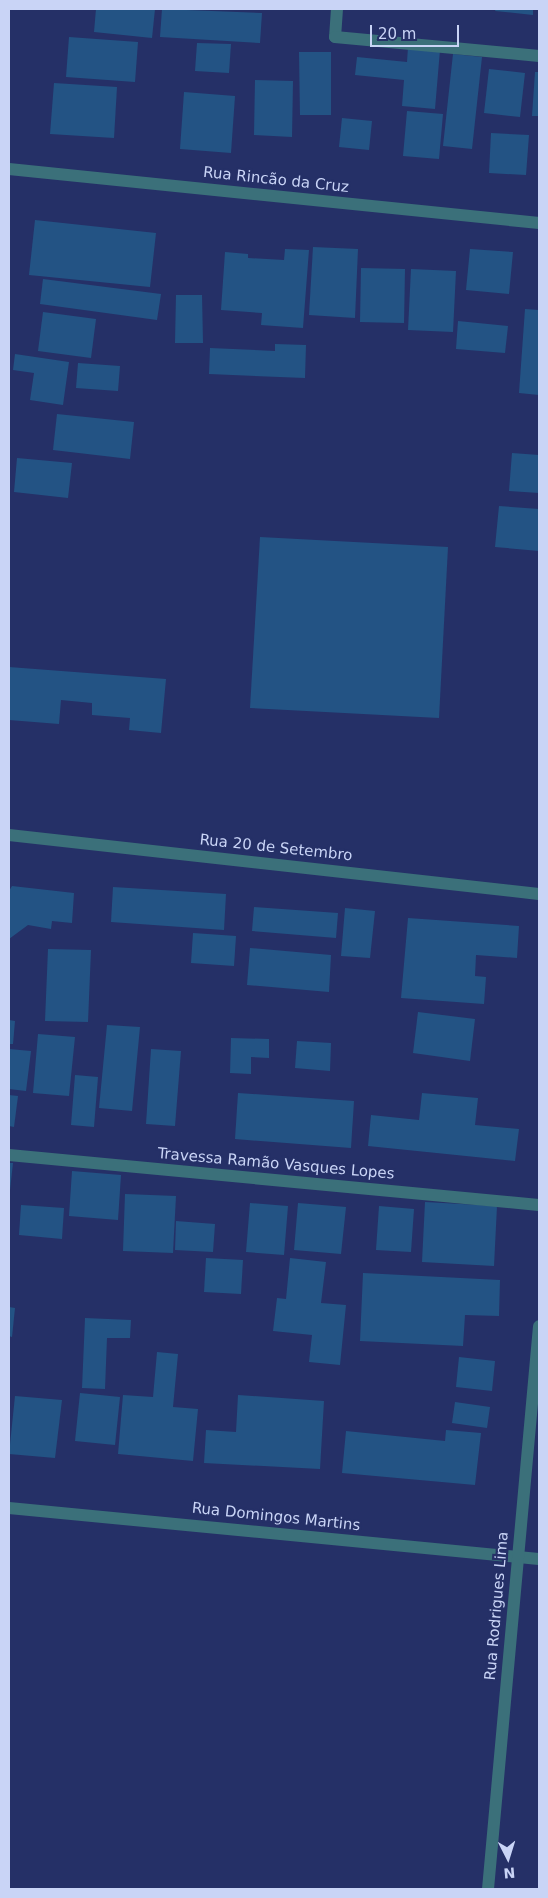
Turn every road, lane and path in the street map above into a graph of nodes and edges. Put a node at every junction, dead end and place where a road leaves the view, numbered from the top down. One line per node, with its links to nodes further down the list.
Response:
1 (337, 9): 2 (street)
2 (539, 56)
3 (9, 169): 4 (street, Rua Rincão da Cruz)
4 (539, 223)
5 (9, 835): 6 (street, Rua 20 de Setembro)
6 (539, 894)
7 (9, 1155): 8 (street, Travessa Ramão Vasques Lopes)
8 (539, 1205)
9 (539, 1326): 11 (street, Rua Rodrigues Lima)
10 (9, 1508): 11 (street, Rua Domingos Martins)
11 (518, 1557): 12 (street, Rua Domingos Martins); 13 (street, Rua Rodrigues Lima)
12 (539, 1559)
13 (488, 1889)

